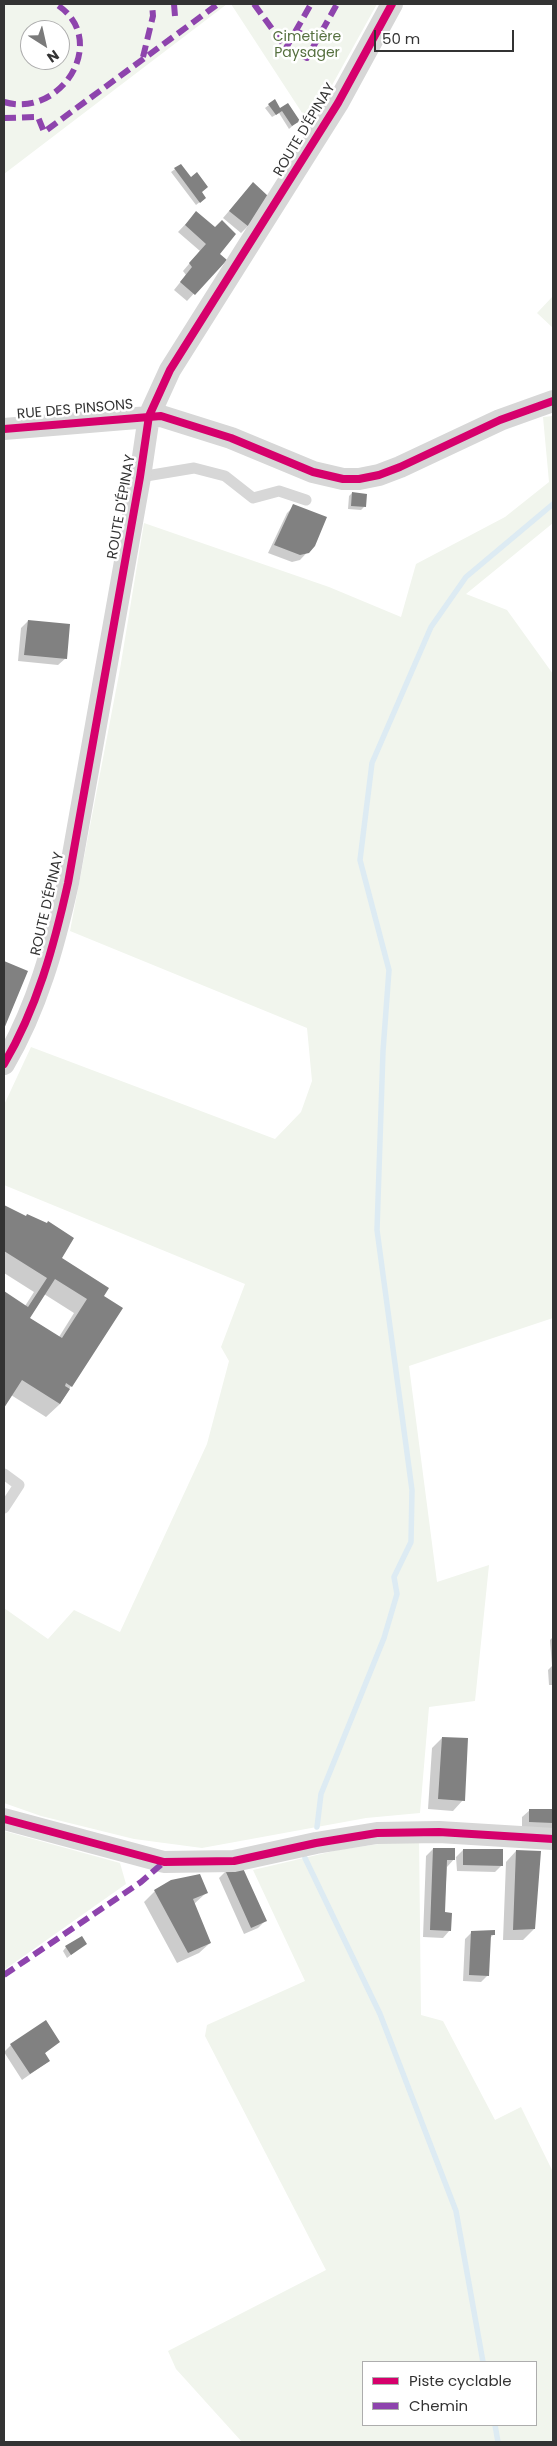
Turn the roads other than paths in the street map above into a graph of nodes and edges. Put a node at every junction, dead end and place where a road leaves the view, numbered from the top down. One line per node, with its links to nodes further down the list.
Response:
1 (392, 4): 3 (street, ROUTE D'ÉPINAY)
2 (553, 401): 3 (street, RUE DES PINSONS)
3 (149, 416): 4 (street, RUE DES PINSONS); 5 (street, ROUTE D'ÉPINAY)
4 (4, 429)
5 (140, 477): 6 (lane); 7 (street, ROUTE D'ÉPINAY)
6 (306, 500)
7 (4, 1064)
8 (4, 1474): 9 (lane)
9 (4, 1508)
10 (4, 1819): 11 (street)
11 (553, 1838)

